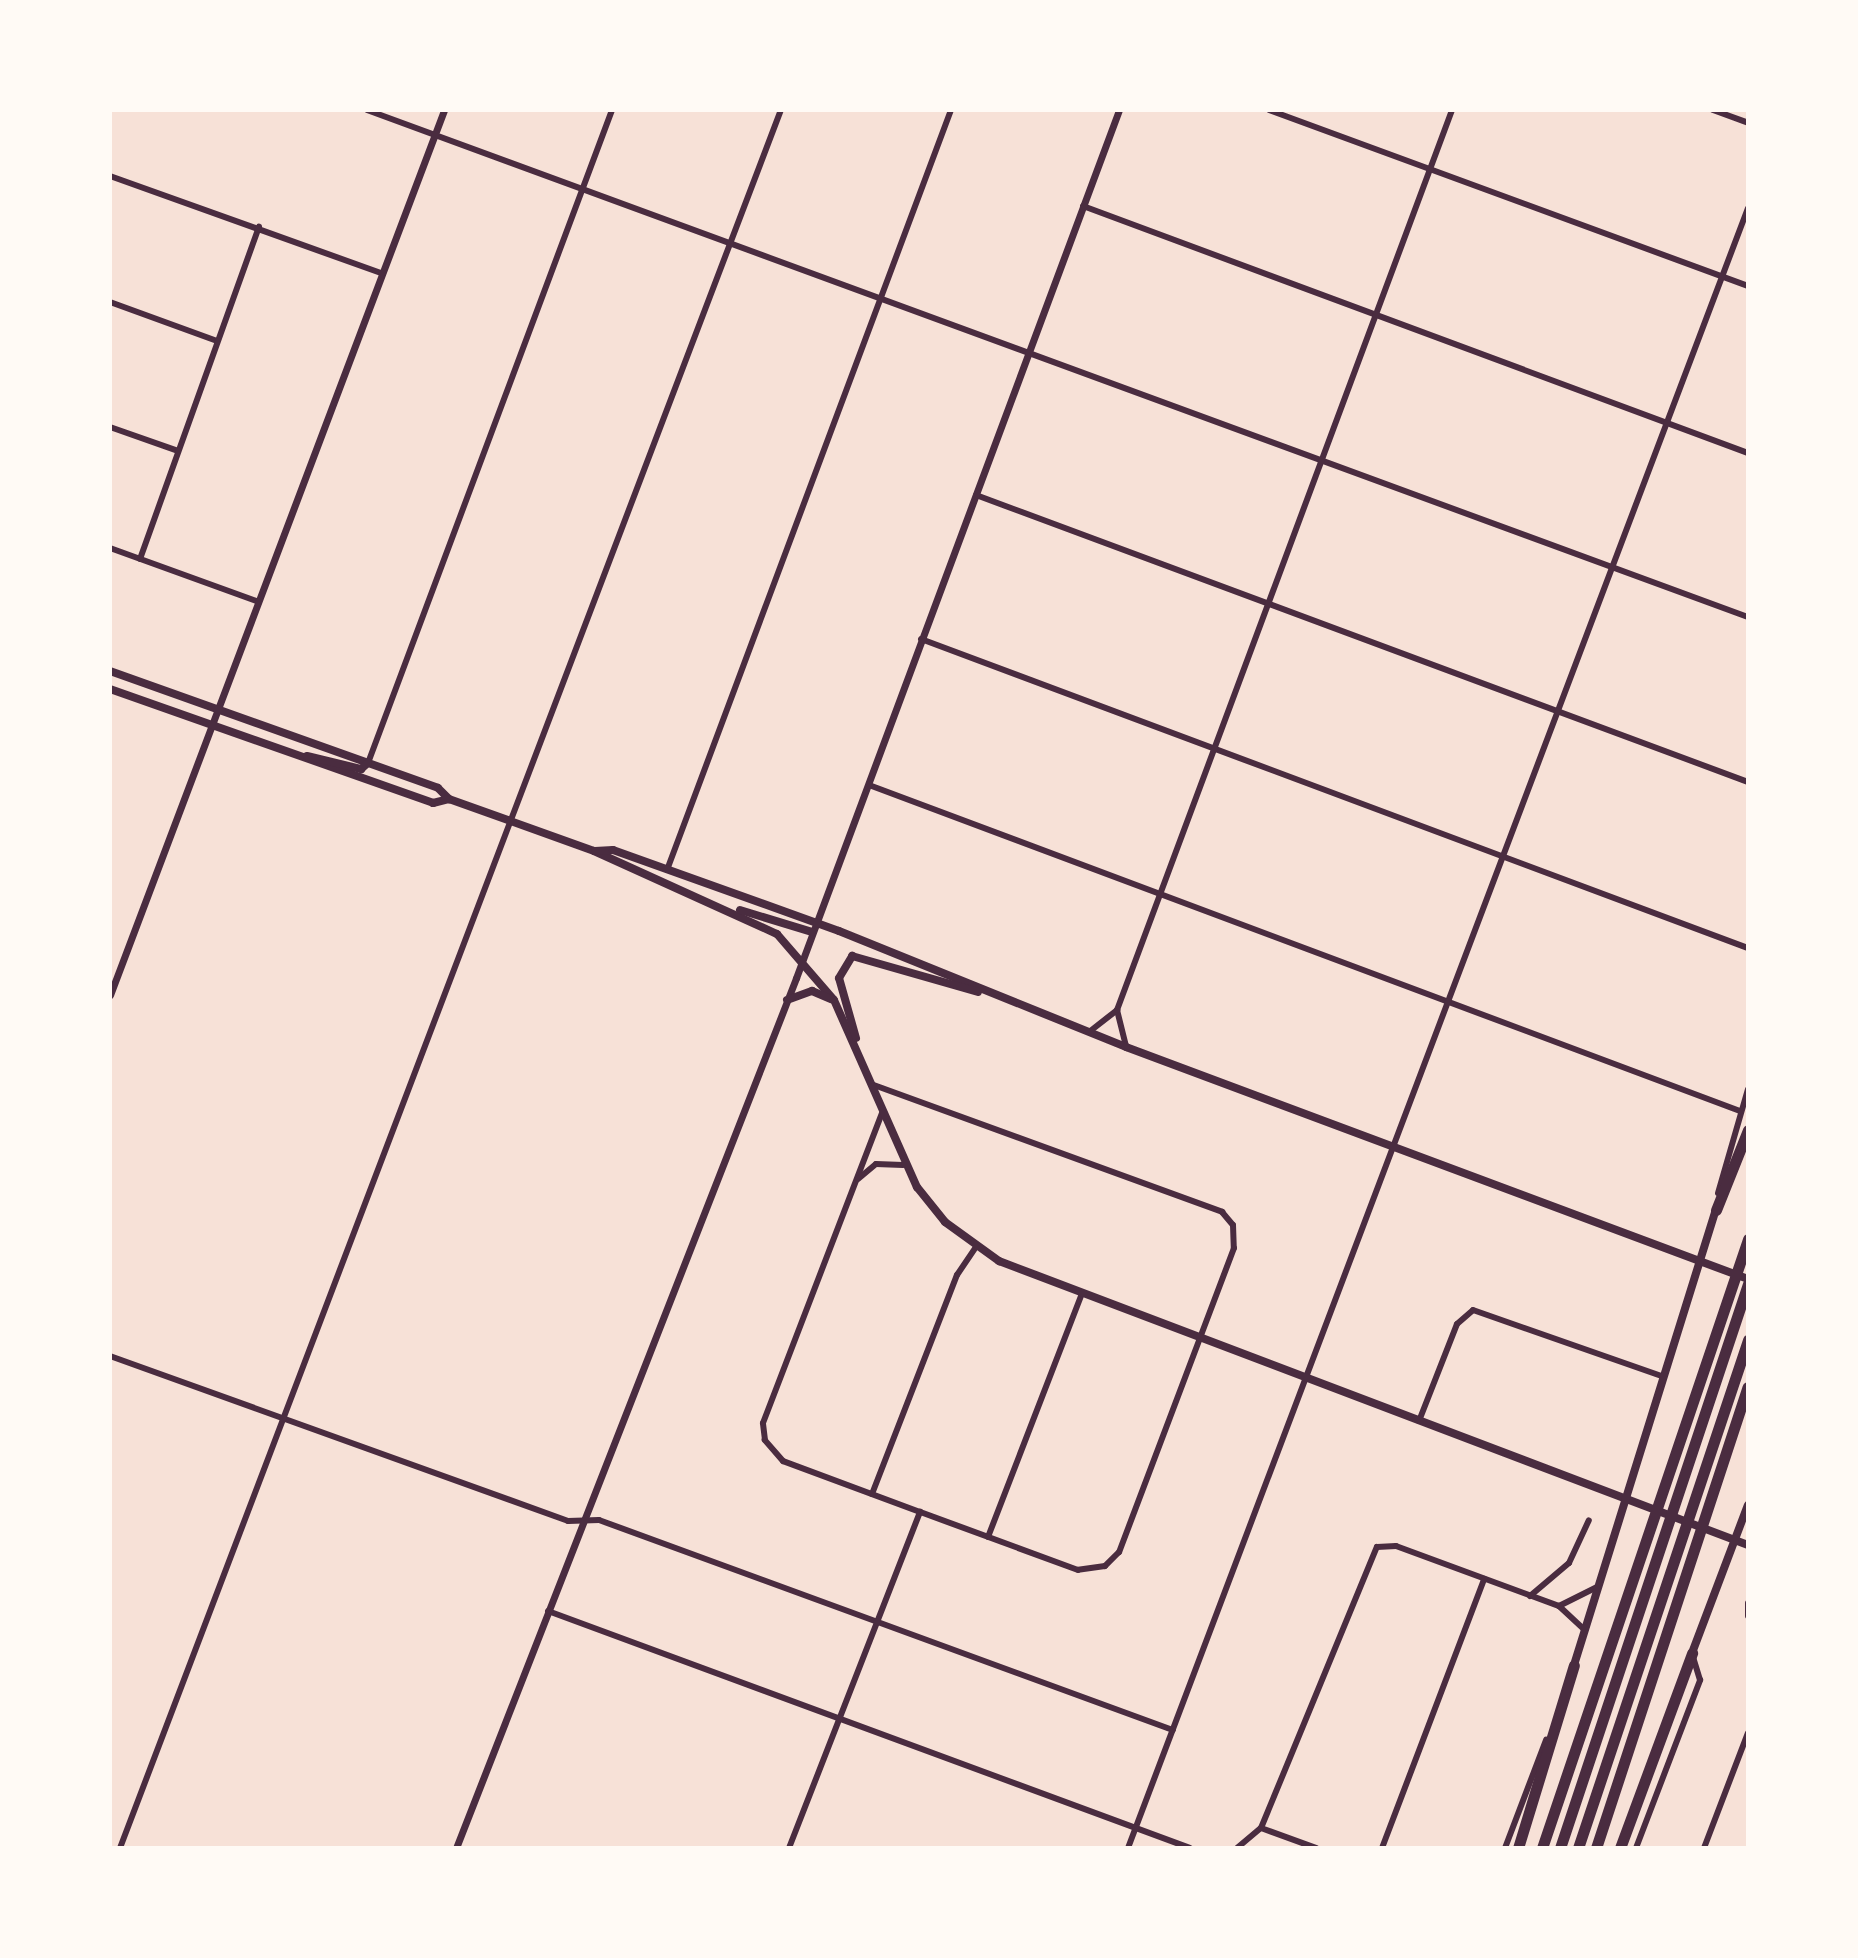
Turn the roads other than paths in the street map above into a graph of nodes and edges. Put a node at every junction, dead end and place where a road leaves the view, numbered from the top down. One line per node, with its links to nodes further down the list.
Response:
1 (367, 110): 11 (street)
2 (444, 110): 11 (street)
3 (612, 110): 14 (street)
4 (781, 110): 18 (street)
5 (951, 110): 22 (street)
6 (1119, 110): 15 (street)
7 (1269, 110): 12 (street)
8 (1452, 110): 12 (street)
9 (1713, 110): 10 (street)
10 (1748, 123)
11 (434, 136): 14 (street); 19 (street)
12 (1431, 168): 20 (street); 24 (street)
13 (110, 176): 17 (street)
14 (582, 190): 18 (street); 47 (street)
15 (1083, 206): 24 (street); 26 (street)
16 (1748, 208): 20 (street)
17 (259, 227): 19 (street); 25 (street)
18 (732, 244): 22 (street); 51 (street)
19 (383, 274): 36 (street)
20 (1723, 276): 21 (street); 27 (street)
21 (1748, 286)
22 (882, 297): 26 (street); 54 (street)
23 (110, 302): 25 (street)
24 (1376, 316): 27 (street); 31 (street)
25 (217, 341): 29 (street)
26 (1029, 350): 31 (street); 32 (street)
27 (1669, 424): 30 (street); 35 (street)
28 (110, 427): 29 (street)
29 (178, 451): 34 (street)
30 (1748, 453)
31 (1322, 459): 35 (street); 37 (street)
32 (976, 495): 37 (street); 39 (street)
33 (110, 548): 34 (street)
34 (140, 559): 36 (street)
35 (1615, 568): 38 (street); 43 (street)
36 (259, 602): 42 (street)
37 (1268, 605): 43 (street); 45 (street)
38 (1748, 617)
39 (921, 639): 45 (street); 49 (street)
40 (110, 671): 42 (main road)
41 (110, 689): 44 (main road)
42 (218, 709): 44 (street); 47 (main road)
43 (1559, 713): 48 (street); 53 (street)
44 (212, 725): 46 (main road); 62 (street)
45 (1215, 751): 53 (street); 55 (street)
46 (302, 757): 47 (main road); 50 (main road)
47 (368, 763): 50 (main road)
48 (1748, 782)
49 (869, 785): 55 (street); 57 (street)
50 (449, 799): 51 (main road)
51 (515, 823): 52 (main road); 90 (street)
52 (594, 851): 54 (main road); 56 (main road)
53 (1506, 857): 59 (street); 63 (street)
54 (667, 870): 57 (main road)
55 (1161, 893): 63 (street); 66 (street)
56 (731, 909): 58 (main road); 60 (main road)
57 (815, 922): 58 (street); 61 (main road)
58 (812, 932): 60 (street)
59 (1748, 948)
60 (803, 959): 64 (street); 65 (main road)
61 (991, 994): 67 (main road); 68 (main road)
62 (110, 995)
63 (1452, 999): 72 (street); 75 (street)
64 (787, 1000): 65 (main road); 96 (street)
65 (834, 1000): 68 (main road)
66 (1117, 1010): 67 (street); 69 (street)
67 (1088, 1032): 69 (main road)
68 (857, 1045): 70 (main road)
69 (1126, 1047): 75 (main road)
70 (871, 1084): 73 (main road); 84 (street)
71 (1748, 1089): 72 (street)
72 (1740, 1111): 78 (street)
73 (882, 1113): 76 (main road); 77 (street)
74 (1748, 1130): 78 (highway)
75 (1398, 1148): 81 (main road); 88 (street)
76 (903, 1165): 77 (street); 80 (main road)
77 (858, 1179): 92 (street)
78 (1716, 1210): 81 (main road)
79 (1747, 1241): 127 (highway)
80 (976, 1247): 83 (main road); 92 (street)
81 (1699, 1260): 82 (main road); 87 (main road)
82 (1748, 1282): 128 (highway)
83 (1082, 1294): 84 (main road); 98 (street)
84 (1200, 1338): 88 (main road); 98 (street)
85 (1748, 1340): 129 (highway)
86 (110, 1356): 90 (street)
87 (1661, 1376): 91 (street); 93 (main road)
88 (1310, 1379): 91 (main road); 113 (street)
89 (1748, 1387): 130 (highway)
90 (285, 1418): 96 (street); 117 (street)
91 (1419, 1421): 93 (main road)
92 (872, 1494): 95 (street)
93 (1622, 1497): 99 (main road); 102 (main road)
94 (1748, 1505): 99 (main road)
95 (920, 1512): 98 (street); 108 (street)
96 (584, 1519): 106 (street); 108 (street)
97 (1589, 1520): 103 (street)
98 (988, 1537)
99 (1736, 1540): 100 (main road); 110 (main road)
100 (1748, 1545)
101 (1484, 1579): 103 (street); 116 (street); 124 (street)
102 (1597, 1587): 105 (street); 109 (main road)
103 (1530, 1596): 105 (street)
104 (1748, 1603): 107 (street)
105 (1559, 1606): 109 (street)
106 (548, 1611): 112 (street); 118 (street)
107 (1748, 1616)
108 (878, 1622): 112 (street); 113 (street)
109 (1585, 1630): 111 (main road)
110 (1692, 1653): 131 (highway); 132 (street)
111 (1574, 1665): 125 (street); 126 (highway)
112 (838, 1717): 115 (street); 119 (street)
113 (1173, 1730): 115 (street)
114 (1748, 1733): 133 (street)
115 (1136, 1828): 120 (street); 121 (street)
116 (1261, 1828): 122 (street); 123 (street)
117 (120, 1848)
118 (456, 1848)
119 (789, 1848)
120 (1128, 1848)
121 (1190, 1848)
122 (1237, 1848)
123 (1316, 1848)
124 (1382, 1848)
125 (1505, 1848)
126 (1518, 1848)
127 (1542, 1848)
128 (1560, 1848)
129 (1578, 1848)
130 (1596, 1848)
131 (1620, 1848)
132 (1636, 1848)
133 (1704, 1848)

